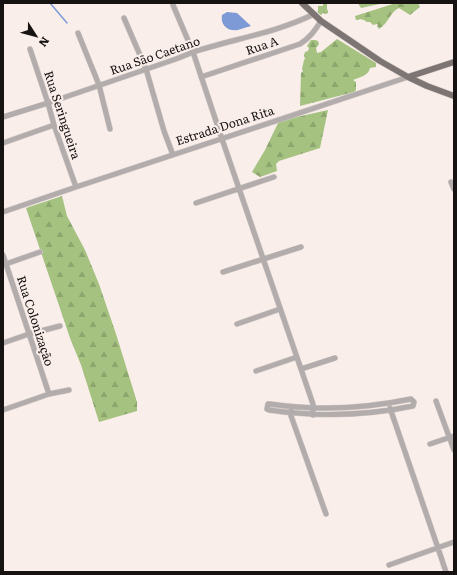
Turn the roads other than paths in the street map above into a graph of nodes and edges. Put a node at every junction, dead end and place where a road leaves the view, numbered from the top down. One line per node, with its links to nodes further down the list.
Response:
1 (302, 3): 3 (main road)
2 (173, 5): 8 (street)
3 (314, 14): 5 (main road); 8 (street, Rua São Caetano)
4 (124, 18): 10 (street)
5 (321, 20): 11 (street, Rua A); 12 (main road)
6 (78, 33): 13 (street)
7 (30, 49): 15 (street, Rua Seringueira)
8 (193, 52): 10 (street, Rua São Caetano); 11 (street)
9 (454, 62): 12 (main road, Estrada Dona Rita)
10 (146, 69): 13 (street, Rua São Caetano); 21 (street)
11 (201, 77): 19 (street)
12 (408, 77): 14 (main road); 19 (street, Estrada Dona Rita)
13 (99, 85): 15 (street, Rua São Caetano); 18 (street)
14 (454, 96)
15 (48, 103): 16 (street, Rua São Caetano); 17 (street, Rua Seringueira)
16 (3, 117)
17 (54, 125): 20 (street); 24 (street, Rua Seringueira)
18 (110, 128)
19 (222, 139): 21 (street, Estrada Dona Rita); 25 (street)
20 (3, 143)
21 (173, 155): 24 (street, Estrada Dona Rita)
22 (274, 177): 25 (street)
23 (451, 182): 26 (street)
24 (76, 187): 28 (street, Estrada Dona Rita)
25 (239, 188): 27 (street); 32 (street)
26 (454, 189)
27 (196, 203)
28 (3, 212)
29 (300, 247): 32 (street)
30 (40, 252): 33 (street)
31 (3, 255): 33 (street, Rua Colonização)
32 (263, 259): 34 (street); 35 (street)
33 (5, 264): 38 (street, Rua Colonização)
34 (223, 272)
35 (280, 309): 36 (street); 40 (street)
36 (237, 324)
37 (60, 326): 38 (street)
38 (29, 334): 39 (street); 45 (street, Rua Colonização)
39 (3, 343)
40 (297, 357): 42 (street); 43 (street)
41 (335, 358): 42 (street)
42 (301, 369): 49 (street)
43 (256, 371)
44 (69, 390): 45 (street)
45 (49, 394): 50 (street)
46 (436, 400): 54 (street)
47 (390, 404): 49 (street); 51 (street); 51 (street)
48 (291, 406): 49 (street); 52 (street); 52 (street)
49 (313, 408): 53 (street)
50 (3, 410)
51 (390, 410): 53 (street); 59 (street)
52 (290, 413): 53 (street); 57 (street)
53 (313, 415)
54 (452, 437): 55 (street); 56 (street)
55 (430, 444)
56 (454, 450)
57 (326, 514)
58 (454, 542): 59 (street)
59 (438, 548): 60 (street); 61 (street)
60 (389, 565)
61 (446, 572)

